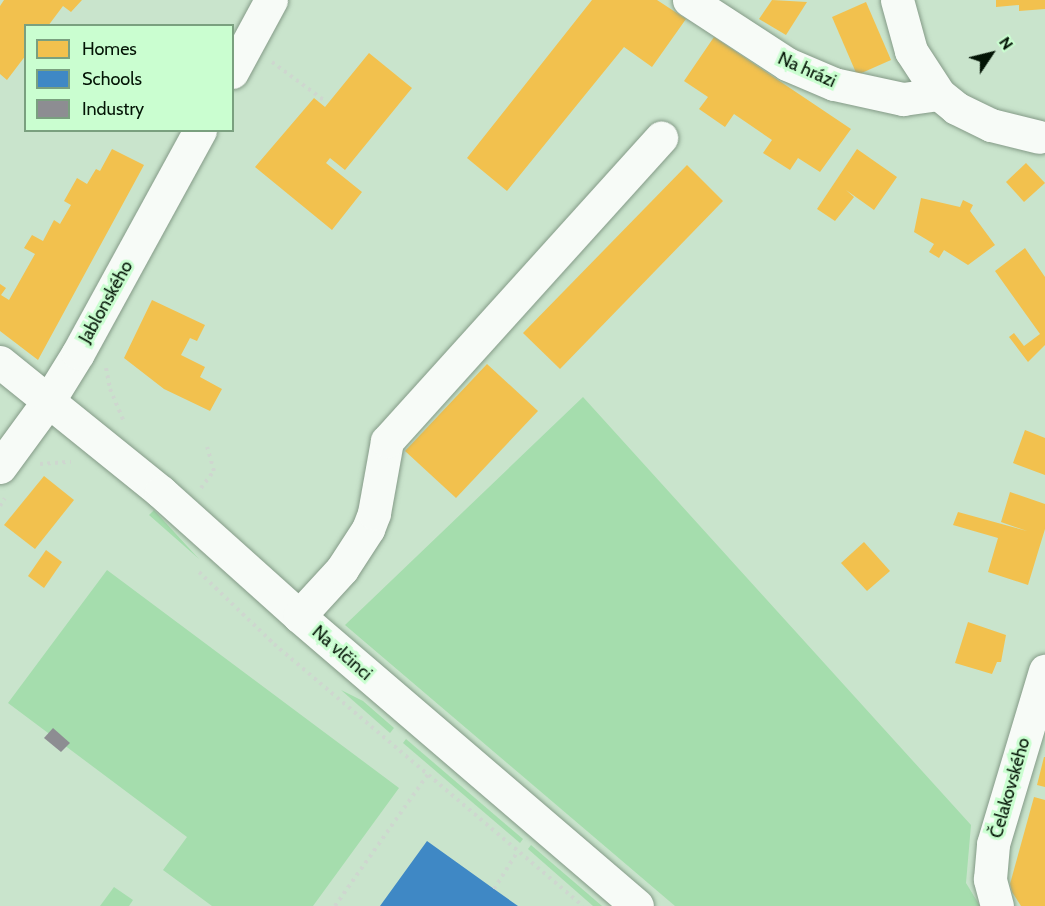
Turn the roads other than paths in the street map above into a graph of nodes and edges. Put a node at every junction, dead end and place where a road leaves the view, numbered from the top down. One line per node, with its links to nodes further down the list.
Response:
1 (271, 0): 4 (street)
2 (689, 0): 5 (street, Na hrázi)
3 (897, 0): 5 (street)
4 (234, 68)
5 (939, 94): 8 (street)
6 (199, 132): 10 (street, Jablonského)
7 (662, 138): 12 (street)
8 (1043, 141)
9 (0, 362): 10 (street, Na vlčinci)
10 (49, 400): 11 (street, Jablonského); 12 (street, Na vlčinci)
11 (4, 481)
12 (299, 616): 14 (street, Na vlčinci)
13 (1045, 671): 15 (street, Čelakovského)
14 (637, 906)
15 (997, 906)

